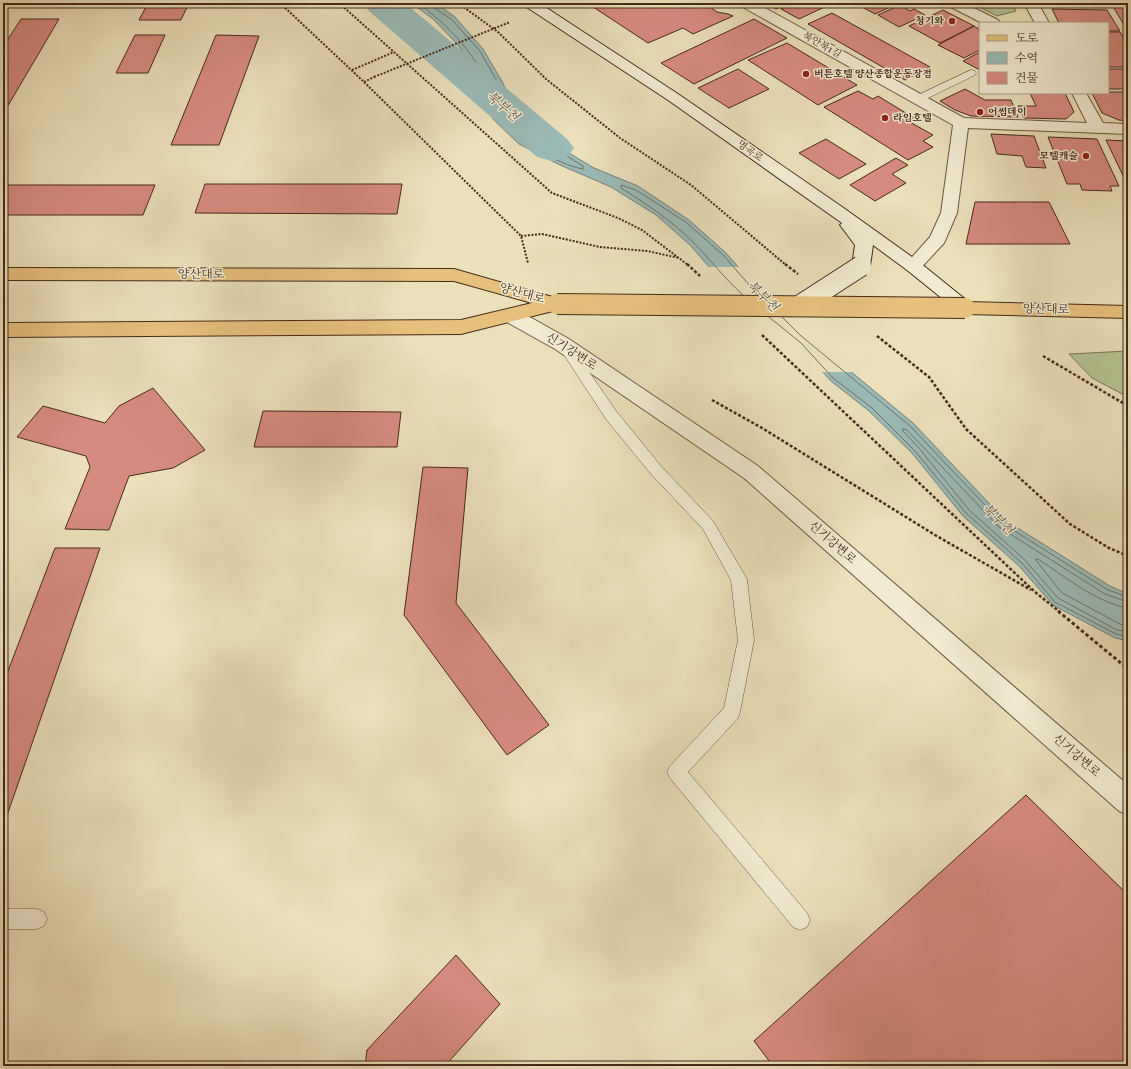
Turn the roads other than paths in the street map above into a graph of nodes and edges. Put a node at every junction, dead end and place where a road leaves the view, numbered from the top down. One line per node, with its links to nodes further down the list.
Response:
1 (530, 3): 13 (street, 명곡로)
2 (746, 3): 9 (street, 북안북1길)
3 (954, 3): 5 (street)
4 (1031, 3): 6 (street)
5 (992, 22)
6 (1041, 22)
7 (970, 73): 9 (lane)
8 (1080, 94): 11 (street)
9 (918, 99): 10 (street, 북안북1길)
10 (962, 123): 11 (street, 북안북1길); 14 (street)
11 (1098, 129): 12 (street, 북안북1길)
12 (1128, 129)
13 (839, 213): 14 (street, 명곡로); 17 (street, bridge)
14 (913, 266): 18 (street, 명곡로)
15 (3, 274): 16 (main road, 양산대로)
16 (558, 304): 17 (main road, 양산대로, bridge); 20 (main road, 양산대로)
17 (799, 306): 18 (main road, 양산대로, bridge)
18 (965, 308): 19 (main road, 양산대로)
19 (1128, 312)
20 (512, 316): 21 (main road, 양산대로); 22 (street, 신기강변로)
21 (3, 330)
22 (565, 347): 23 (street, 신기강변로); 26 (lane)
23 (1128, 802)
24 (37, 919): 25 (lane)
25 (3, 920)
26 (800, 920)

